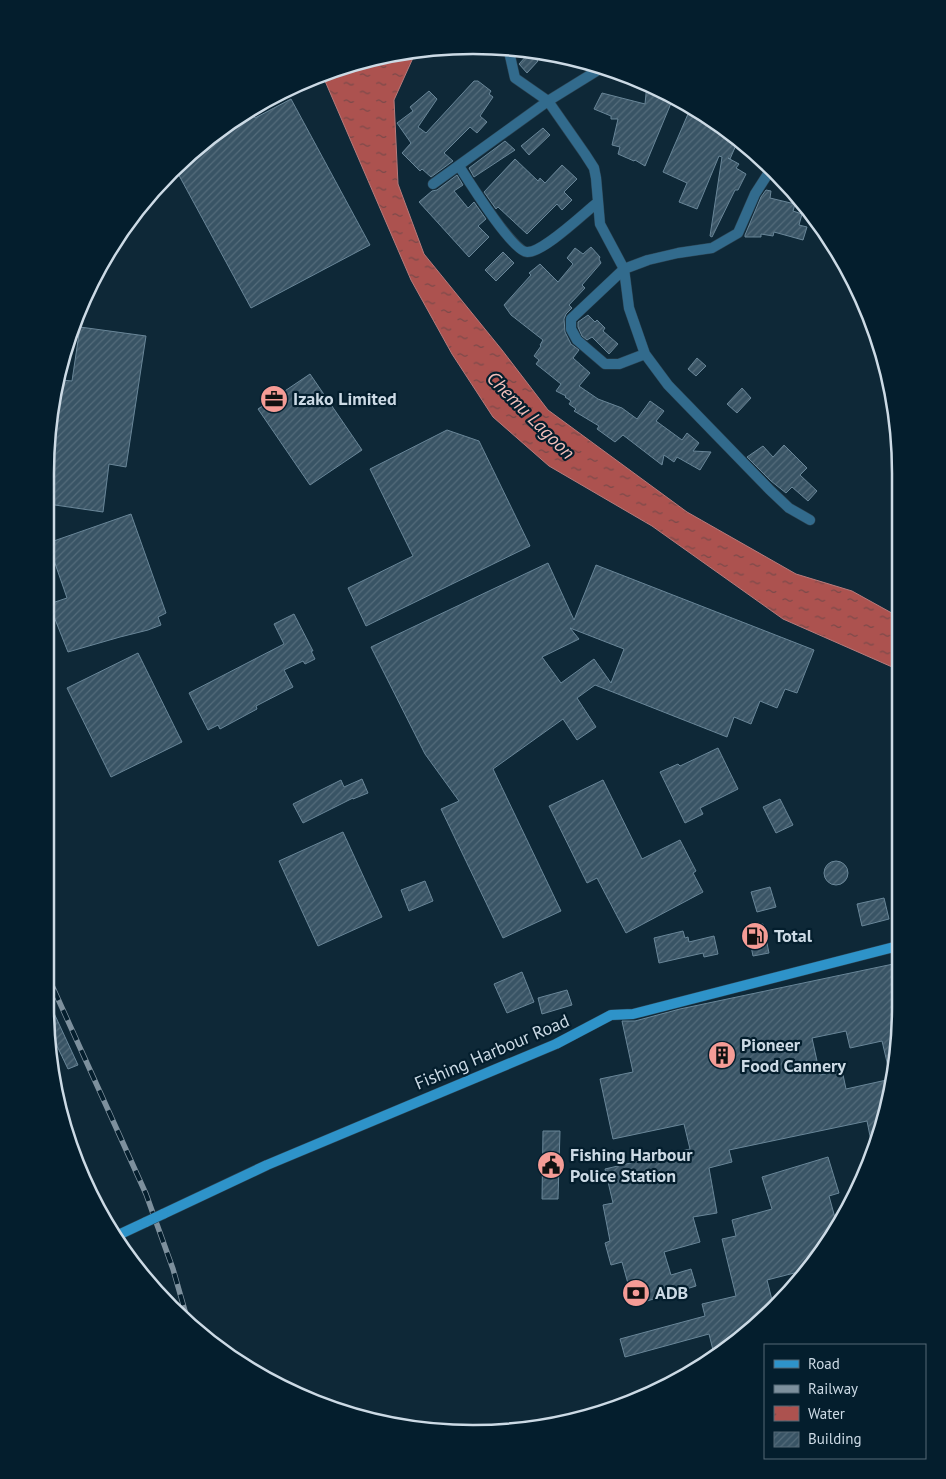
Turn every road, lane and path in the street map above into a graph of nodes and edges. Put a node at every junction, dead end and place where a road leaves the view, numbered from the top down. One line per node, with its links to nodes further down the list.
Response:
1 (510, 56): 3 (street)
2 (595, 72): 3 (street)
3 (548, 101): 4 (street); 7 (street)
4 (459, 166): 6 (street); 7 (street)
5 (767, 175): 8 (street)
6 (433, 184)
7 (598, 202): 8 (street)
8 (624, 269): 9 (street); 9 (street)
9 (645, 354): 10 (street)
10 (810, 520)
11 (892, 948): 12 (street, Fishing Harbour Road, bridge)
12 (121, 1234)

